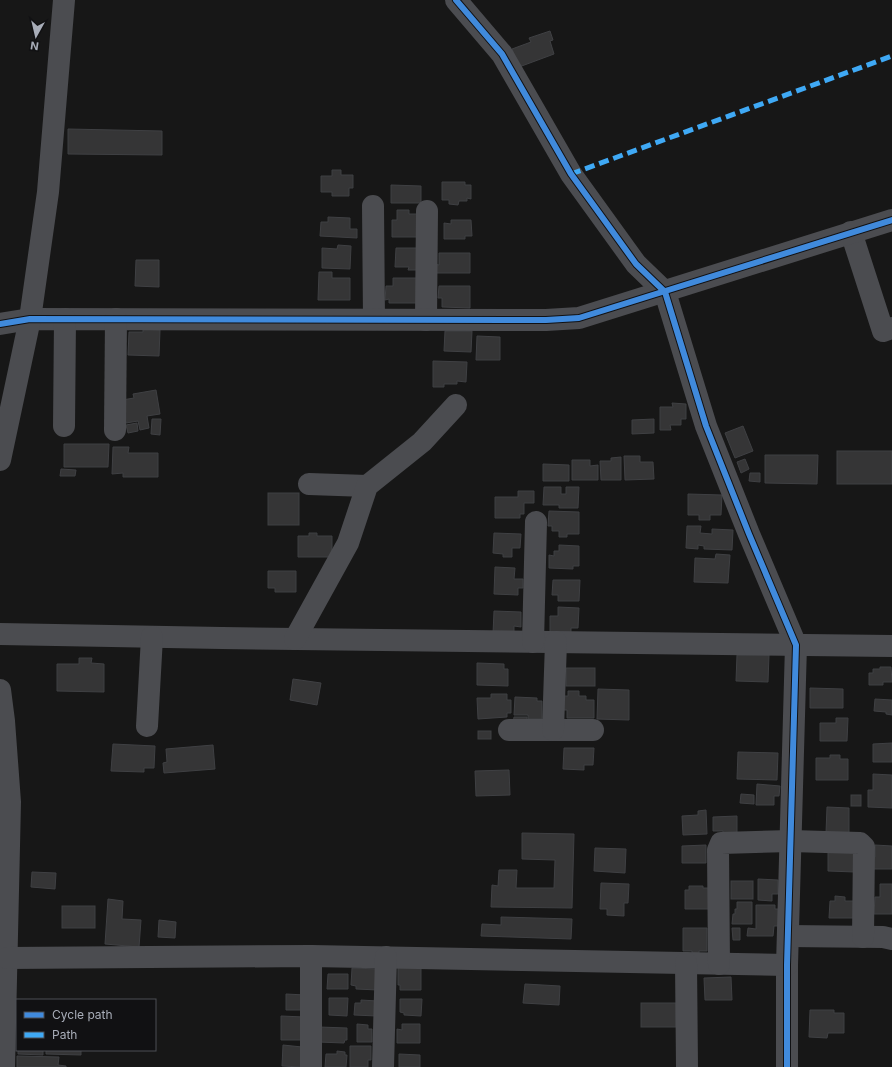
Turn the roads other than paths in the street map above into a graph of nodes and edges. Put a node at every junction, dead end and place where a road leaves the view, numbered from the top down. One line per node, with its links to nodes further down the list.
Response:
1 (64, 0): 8 (street)
2 (456, 0): 7 (street)
3 (373, 206): 11 (street)
4 (427, 211): 12 (street)
5 (892, 220): 6 (street)
6 (851, 232): 7 (street); 14 (street)
7 (665, 292): 12 (street); 27 (street)
8 (30, 319): 9 (street); 13 (street); 18 (street)
9 (65, 319): 10 (street); 16 (street)
10 (116, 319): 11 (street); 17 (street)
11 (374, 320): 12 (street)
12 (426, 320)
13 (0, 324)
14 (892, 328)
15 (456, 405): 20 (street)
16 (64, 426)
17 (115, 430)
18 (0, 460)
19 (309, 484): 20 (street)
20 (367, 486): 24 (street)
21 (536, 522): 25 (street)
22 (0, 634): 23 (street)
23 (152, 637): 24 (street); 30 (street)
24 (295, 639): 25 (street)
25 (533, 642): 26 (street)
26 (556, 642): 27 (street); 32 (street)
27 (796, 645): 28 (street); 34 (street)
28 (892, 646)
29 (0, 690): 40 (street)
30 (147, 726)
31 (509, 730): 32 (street)
32 (553, 730): 33 (street)
33 (593, 730)
34 (791, 841): 35 (street); 36 (street); 42 (street)
35 (788, 936): 36 (street); 43 (street)
36 (862, 937): 37 (street)
37 (892, 939)
38 (311, 956): 39 (street); 40 (street); 46 (street)
39 (386, 957): 41 (street); 47 (street)
40 (7, 958): 44 (street)
41 (686, 963): 42 (street); 48 (street)
42 (719, 964): 43 (street)
43 (787, 965): 49 (street)
44 (3, 983): 45 (street)
45 (4, 1067)
46 (311, 1067)
47 (383, 1067)
48 (686, 1067)
49 (786, 1067)

